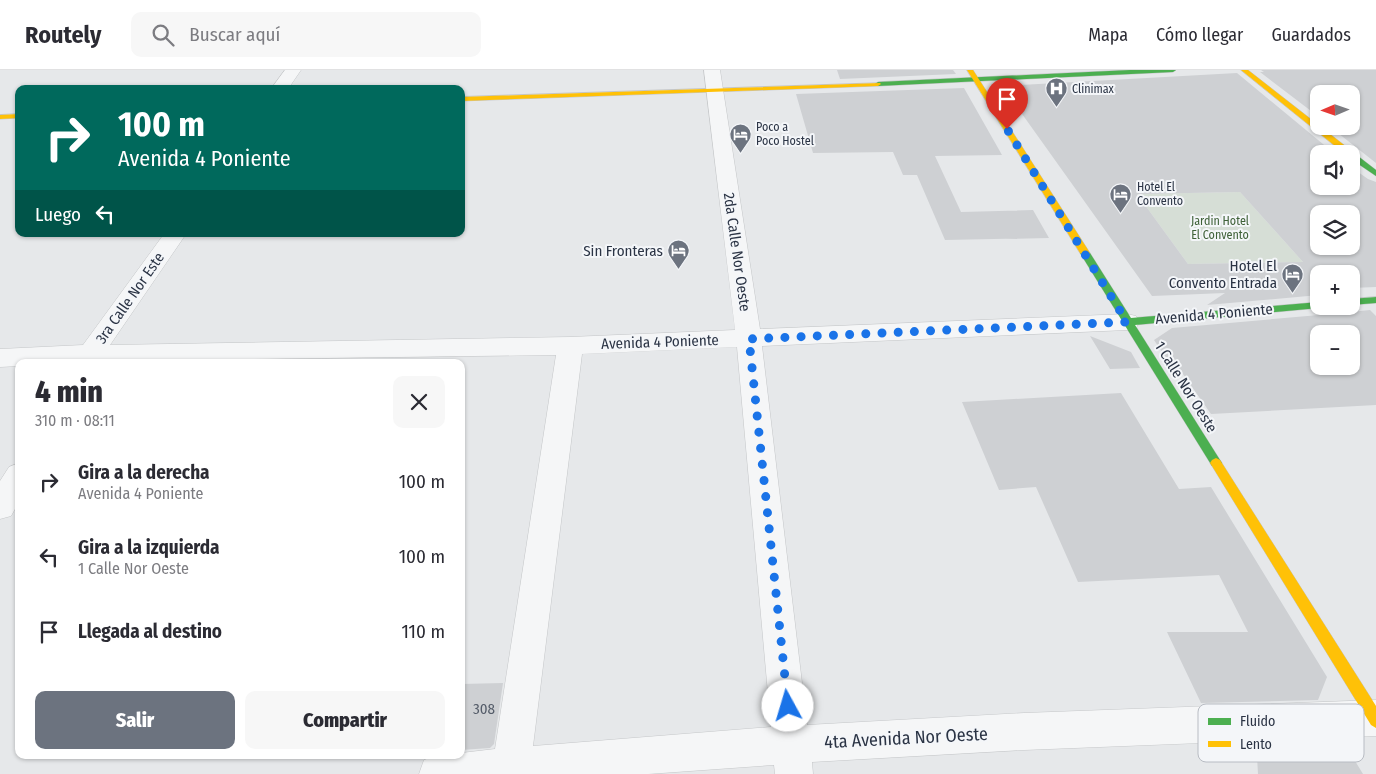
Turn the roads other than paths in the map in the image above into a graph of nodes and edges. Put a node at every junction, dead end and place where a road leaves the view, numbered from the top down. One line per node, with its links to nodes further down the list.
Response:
1 (293, 70): 7 (street)
2 (970, 70): 6 (street, 1 Calle Nor Oeste)
3 (1173, 70): 6 (street)
4 (1244, 70): 11 (street)
5 (714, 80): 6 (street); 8 (street); 19 (street, 2da Calle Nor Oeste)
6 (977, 81): 18 (street, 1 Calle Nor Oeste)
7 (282, 85)
8 (465, 99)
9 (15, 116): 10 (street)
10 (0, 117)
11 (1340, 145)
12 (1360, 161): 13 (street)
13 (1376, 174)
14 (173, 237): 22 (street, 3ra Calle Nor Este)
15 (1376, 300): 16 (street)
16 (1360, 301)
17 (1310, 306): 18 (street, Avenida 4 Poniente)
18 (1127, 322): 19 (street, Avenida 4 Poniente); 25 (street, 1 Calle Nor Oeste)
19 (749, 339): 20 (street, Avenida 4 Poniente); 27 (street, 2da Calle Nor Oeste)
20 (570, 346): 22 (street, Avenida 4 Poniente); 28 (street)
21 (0, 358): 22 (street, Avenida 4 Poniente)
22 (87, 358)
23 (15, 482): 24 (street)
24 (0, 507)
25 (1376, 719)
26 (1198, 725): 27 (street, 4ta Avenida Nor Oeste)
27 (793, 759): 28 (street, 4ta Avenida Nor Oeste)
28 (511, 767): 29 (street, 4ta Avenida Nor Oeste)
29 (438, 774)

